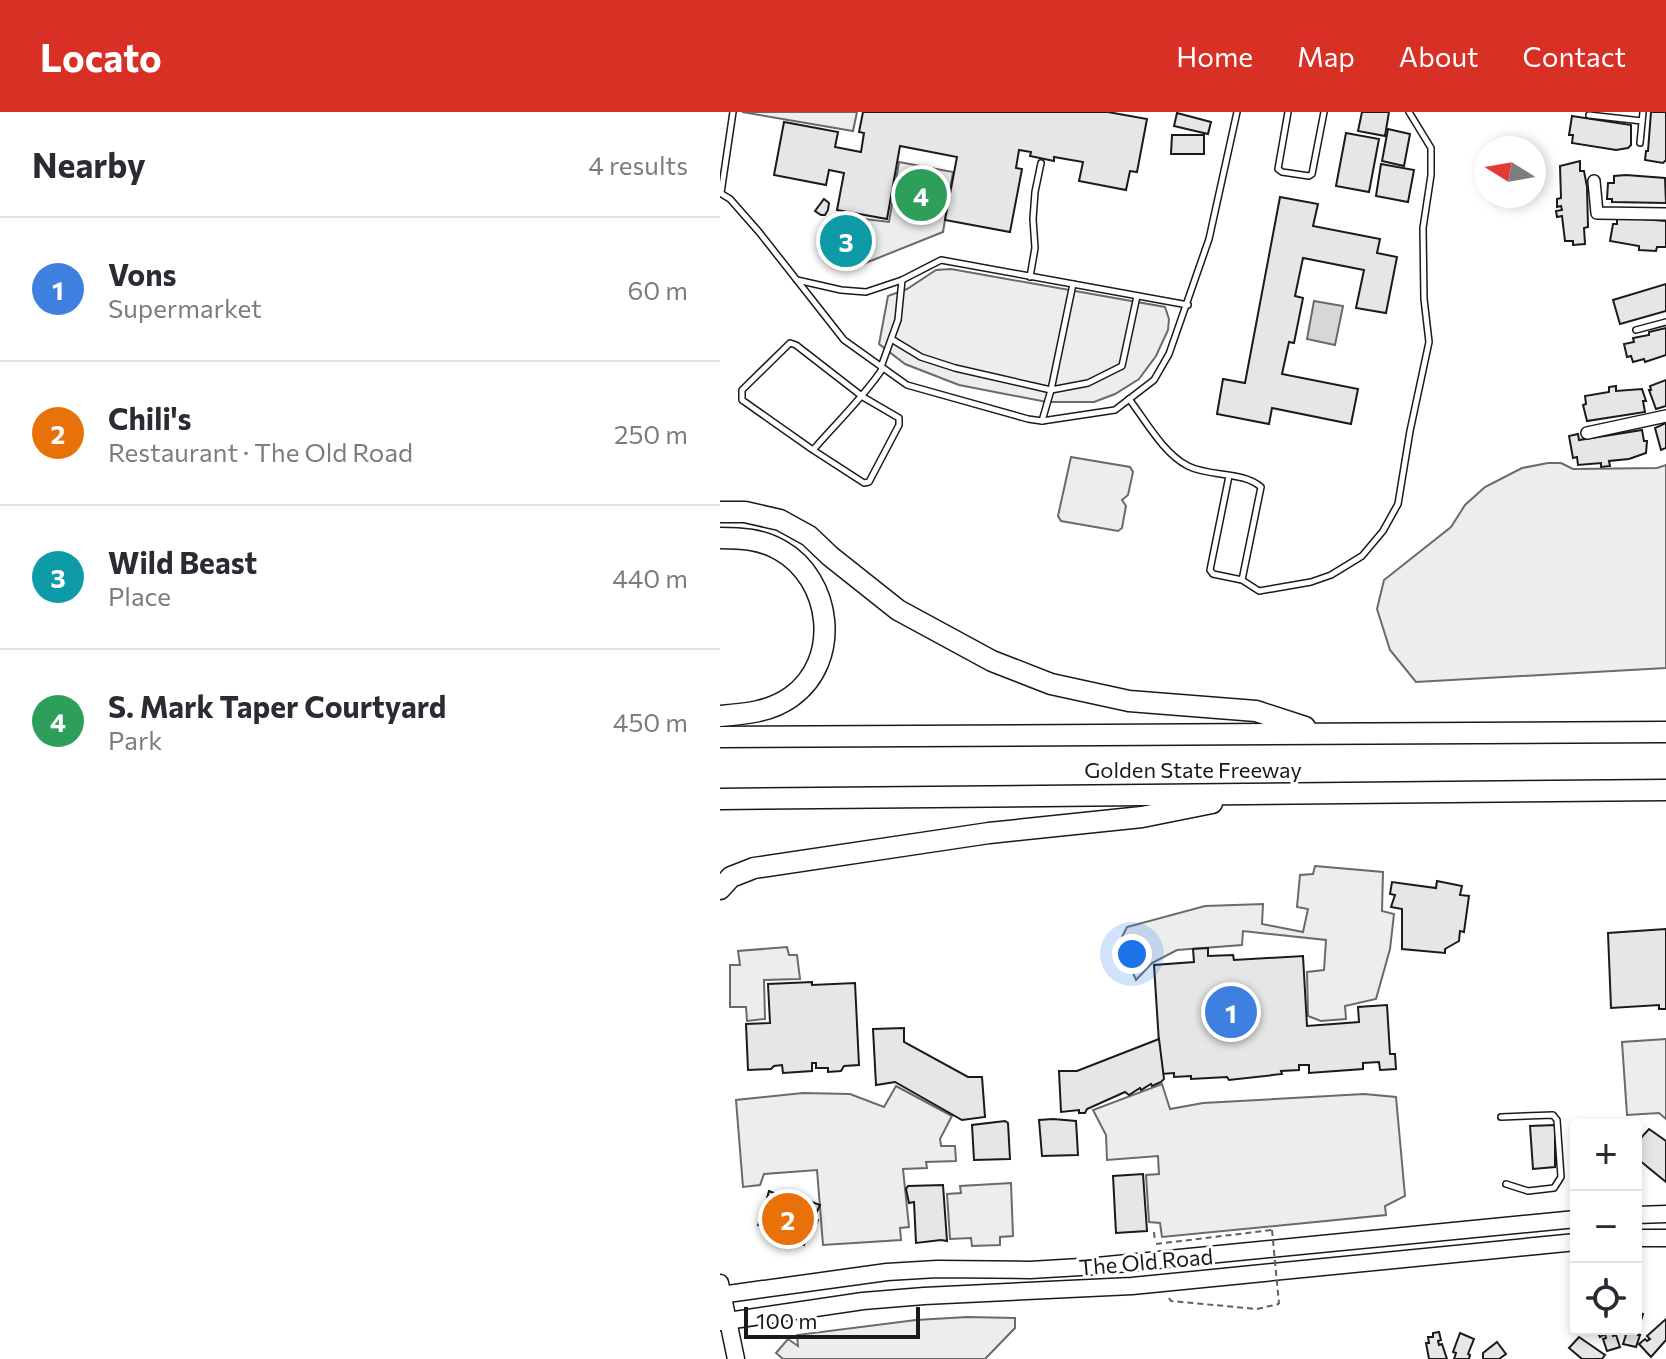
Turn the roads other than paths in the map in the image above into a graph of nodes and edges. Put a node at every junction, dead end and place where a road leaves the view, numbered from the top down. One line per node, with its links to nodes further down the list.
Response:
1 (733, 112): 12 (lane)
2 (1237, 112): 19 (lane)
3 (1288, 112): 4 (lane)
4 (1324, 112)
5 (1409, 112): 34 (lane)
6 (1643, 112): 8 (lane)
7 (1589, 115): 8 (lane)
8 (1642, 121): 9 (lane)
9 (1640, 143)
10 (1041, 163): 14 (lane)
11 (1594, 181): 13 (street)
12 (720, 193): 15 (lane)
13 (1666, 214)
14 (1030, 277): 16 (lane); 17 (lane)
15 (796, 279): 16 (lane); 23 (lane)
16 (902, 280): 22 (lane)
17 (1073, 284): 18 (lane); 24 (lane)
18 (1137, 296): 19 (lane); 24 (lane)
19 (1188, 305): 26 (lane)
20 (1666, 322): 21 (lane)
21 (1636, 330)
22 (893, 340): 23 (lane); 24 (lane)
23 (882, 368): 25 (lane); 28 (lane)
24 (1051, 390): 28 (lane)
25 (863, 397): 30 (lane); 30 (lane); 30 (lane)
26 (1129, 399): 28 (lane); 31 (lane)
27 (1666, 416): 29 (street)
28 (1042, 421)
29 (1587, 433)
30 (813, 450)
31 (1229, 476): 34 (lane); 34 (lane)
32 (720, 512): 37 (highway)
33 (720, 538): 35 (highway)
34 (1242, 580)
35 (720, 716)
36 (1666, 732): 37 (highway, Golden State Freeway)
37 (1324, 733): 38 (highway, Golden State Freeway)
38 (720, 737)
39 (1666, 790): 40 (highway, Golden State Freeway)
40 (1261, 794): 41 (highway, Golden State Freeway); 42 (highway)
41 (720, 799)
42 (720, 889)
43 (1501, 1117): 44 (lane)
44 (1506, 1184)
45 (1666, 1214): 46 (main road)
46 (1642, 1215)
47 (1570, 1220): 51 (main road, The Old Road)
48 (1642, 1238): 49 (main road)
49 (1666, 1238)
50 (1570, 1243): 52 (main road, The Old Road)
51 (721, 1291): 52 (main road)
52 (724, 1321): 53 (main road)
53 (736, 1359)

